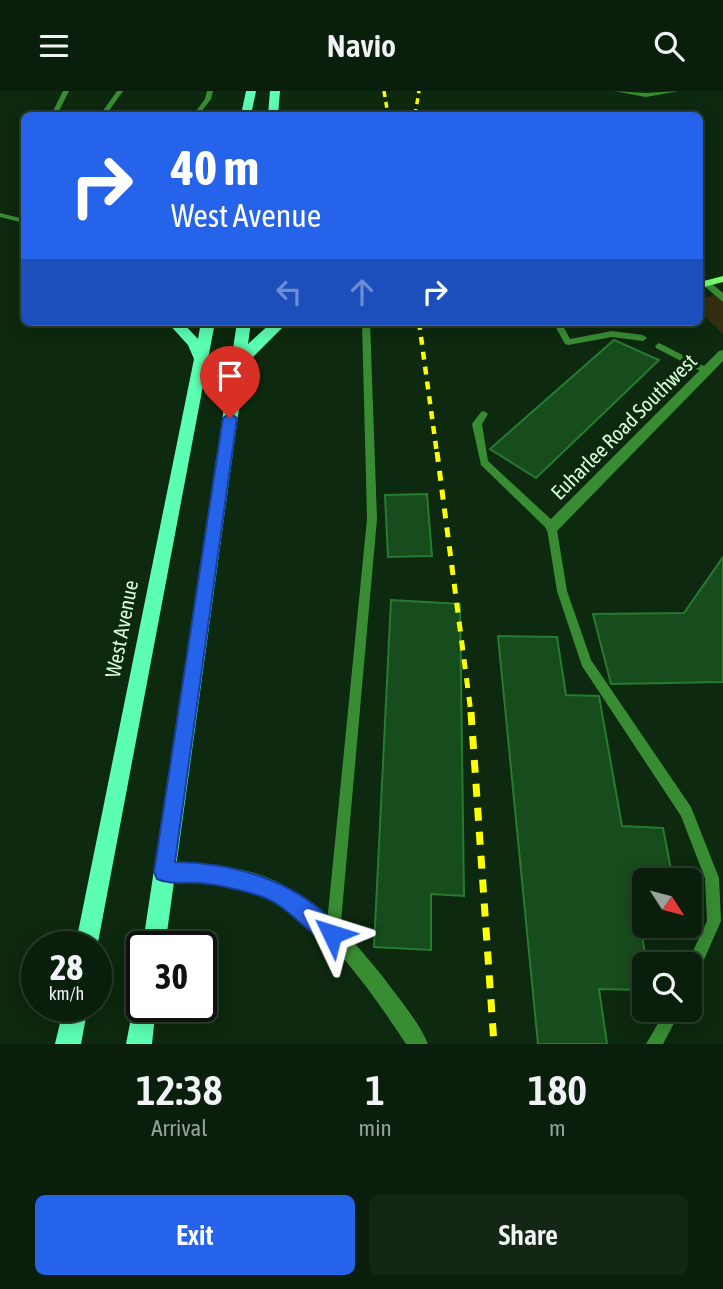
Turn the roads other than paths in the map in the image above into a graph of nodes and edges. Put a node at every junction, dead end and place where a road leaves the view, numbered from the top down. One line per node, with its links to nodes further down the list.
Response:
1 (66, 91): 8 (lane)
2 (120, 91): 9 (lane)
3 (210, 91): 10 (lane)
4 (251, 91): 11 (main road)
5 (275, 91): 12 (main road)
6 (617, 91): 7 (lane)
7 (676, 91)
8 (56, 112)
9 (105, 112)
10 (198, 112)
11 (247, 112)
12 (273, 112)
13 (0, 215): 14 (lane)
14 (21, 220)
15 (723, 279): 16 (main road)
16 (704, 284): 17 (street)
17 (723, 299)
18 (178, 326): 27 (main road)
19 (207, 326): 27 (main road, West Avenue)
20 (243, 326): 28 (main road)
21 (276, 326): 28 (main road)
22 (366, 326): 35 (lane)
23 (560, 326): 24 (lane)
24 (643, 338)
25 (659, 346): 29 (lane)
26 (723, 354): 29 (street, Euharlee Road Southwest)
27 (201, 359): 33 (main road, West Avenue)
28 (238, 364): 32 (main road)
29 (707, 371): 31 (street, Euharlee Road Southwest)
30 (484, 414): 31 (lane)
31 (552, 527): 36 (lane)
32 (164, 872): 34 (main road); 35 (street)
33 (90, 931)
34 (155, 931)
35 (332, 934): 42 (street)
36 (700, 952)
37 (73, 1022): 40 (main road)
38 (142, 1022): 41 (main road)
39 (667, 1022): 43 (lane)
40 (68, 1044)
41 (139, 1044)
42 (418, 1044)
43 (654, 1044)

